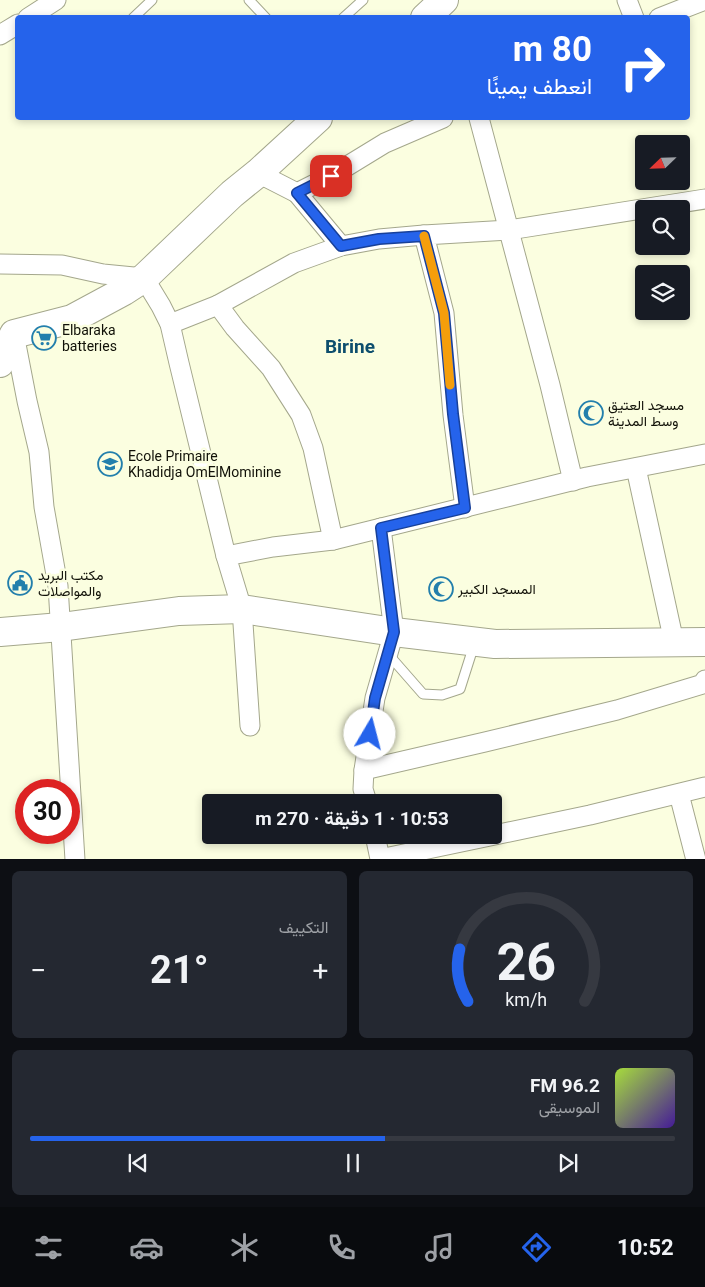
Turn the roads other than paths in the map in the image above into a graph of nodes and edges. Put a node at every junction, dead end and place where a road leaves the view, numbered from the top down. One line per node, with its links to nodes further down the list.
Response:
1 (56, 0): 8 (street)
2 (152, 0): 9 (lane)
3 (249, 0): 10 (lane)
4 (363, 0): 11 (lane)
5 (444, 0): 12 (main road)
6 (627, 0): 13 (street)
7 (705, 0): 14 (street)
8 (33, 15)
9 (136, 15)
10 (263, 15)
11 (346, 15)
12 (429, 15)
13 (633, 15)
14 (667, 15)
15 (15, 26): 16 (street)
16 (0, 34)
17 (316, 120): 20 (main road)
18 (438, 120): 21 (street)
19 (479, 120): 23 (street)
20 (258, 173): 21 (street); 27 (main road)
21 (297, 193): 25 (street)
22 (705, 199): 23 (street)
23 (509, 230): 24 (street); 34 (street)
24 (424, 236): 25 (street); 35 (street)
25 (341, 246): 28 (street)
26 (0, 264): 27 (street)
27 (144, 278): 29 (street); 30 (main road)
28 (218, 305): 29 (street); 37 (street)
29 (170, 324): 38 (street)
30 (7, 336): 31 (main road); 40 (street)
31 (0, 363)
32 (705, 454): 33 (street)
33 (636, 468): 34 (street); 43 (street)
34 (573, 481): 35 (street)
35 (465, 508): 36 (street)
36 (381, 528): 37 (street); 45 (street)
37 (333, 540): 38 (street)
38 (226, 556): 39 (street)
39 (242, 609): 40 (main road); 45 (main road); 47 (street)
40 (62, 627): 41 (main road); 53 (street)
41 (0, 632)
42 (475, 642): 43 (main road); 45 (main road); 45 (lane)
43 (674, 642): 44 (main road)
44 (705, 642)
45 (391, 643): 48 (street)
46 (705, 680): 48 (street)
47 (250, 726)
48 (364, 770): 50 (street)
49 (705, 787): 51 (street)
50 (364, 794)
51 (679, 794): 54 (street); 55 (street)
52 (377, 844): 54 (street)
53 (75, 859)
54 (381, 859)
55 (696, 859)

